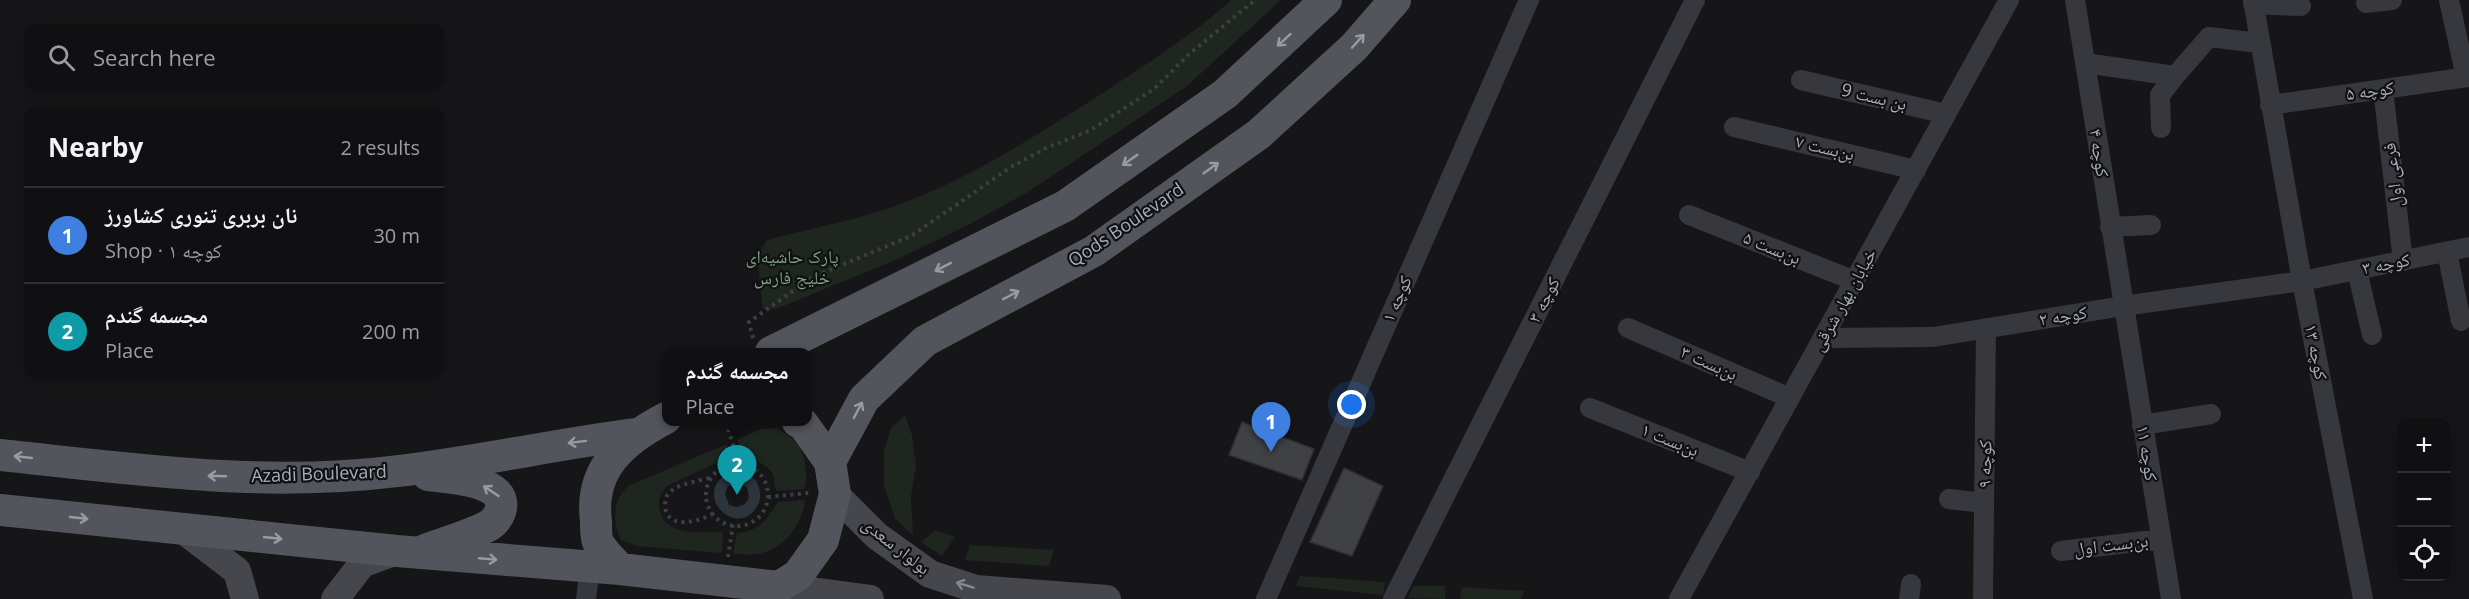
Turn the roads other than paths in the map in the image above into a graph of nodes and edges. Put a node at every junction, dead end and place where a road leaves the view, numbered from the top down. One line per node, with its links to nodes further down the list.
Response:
1 (1326, 0): 38 (main road, one-way to 38)
2 (1395, 0): 49 (main road, Qods Boulevard, one-way to 2)
3 (1529, 0): 67 (street, کوچه ۱)
4 (1695, 0): 68 (street, کوچه ۳)
5 (2075, 0): 13 (street, کوچه ۴)
6 (2392, 0): 10 (street)
7 (2449, 0): 15 (street)
8 (2006, 1): 19 (street, خیابان بهار شرقی)
9 (2253, 2): 11 (street); 12 (street)
10 (2366, 3)
11 (2301, 6)
12 (2259, 43): 14 (street); 18 (street)
13 (2085, 63): 14 (street); 25 (street, کوچه ۴)
14 (2175, 76): 21 (street)
15 (2467, 77): 17 (street, کوچه ۵)
16 (1801, 80): 19 (street, بن بست 9)
17 (2383, 89): 18 (street, کوچه ۵); 28 (street, فرعی اول)
18 (2270, 105): 31 (street, کوچه ۱۳)
19 (1946, 114): 22 (street, خیابان بهار شرقی)
20 (1734, 127): 22 (street, بن‌بست ۷)
21 (2161, 128)
22 (1916, 170): 30 (street, خیابان بهار شرقی)
23 (1689, 215): 30 (street, بن‌بست ۵)
24 (2151, 225): 25 (street)
25 (2110, 227): 32 (street, کوچه ۴)
26 (2469, 247): 27 (street, کوچه ۳)
27 (2447, 252): 28 (street, کوچه ۳); 33 (street)
28 (2403, 261): 29 (street, کوچه ۳)
29 (2357, 270): 31 (street, کوچه ۳); 36 (street)
30 (1855, 281): 37 (street, خیابان بهار شرقی)
31 (2302, 281): 32 (street, کوچه ۲); 72 (street, کوچه ۱۳)
32 (2123, 306): 35 (street, کوچه ۲); 43 (street, کوچه ۱۱)
33 (2461, 321)
34 (1628, 328): 39 (street, بن‌بست ۳)
35 (1986, 328): 37 (street, کوچه ۲); 51 (street, کوچه ۹)
36 (2372, 335)
37 (1824, 338): 39 (street, خیابان بهار شرقی)
38 (762, 347)
39 (1790, 398): 48 (street, خیابان بهار شرقی)
40 (1590, 408): 48 (street, بن‌بست ۱)
41 (2211, 414): 43 (street)
42 (662, 420): 45 (main road)
43 (2142, 425): 56 (street, کوچه ۱۱)
44 (804, 426): 49 (main road)
45 (635, 434): 47 (main road, Azadi Boulevard, one-way to 47); 59 (main road)
46 (0, 455): 47 (main road, Azadi Boulevard, one-way to 46)
47 (397, 472): 58 (main road, one-way to 47)
48 (1750, 472): 69 (street, خیابان بهار شرقی)
49 (833, 482): 60 (main road, Qods Boulevard); 66 (main road, بولوار سعدی, one-way to 49)
50 (1949, 499): 51 (street)
51 (1984, 503): 70 (street, کوچه ۹)
52 (0, 510): 53 (main road)
53 (35, 513): 54 (main road); 55 (main road, one-way to 55)
54 (0, 519)
55 (182, 529): 58 (main road, one-way to 58); 62 (main road)
56 (2161, 539): 57 (street, بن‌بست اول); 71 (street, کوچه ۱۱)
57 (2061, 551)
58 (407, 552): 59 (main road, one-way to 59); 63 (main road)
59 (605, 568): 60 (main road); 64 (street)
60 (779, 587): 61 (main road)
61 (838, 597): 65 (main road)
62 (245, 599)
63 (335, 599)
64 (586, 599)
65 (870, 599)
66 (1107, 599)
67 (1266, 599)
68 (1393, 599)
69 (1679, 599)
70 (1983, 599)
71 (2171, 599)
72 (2363, 599)

